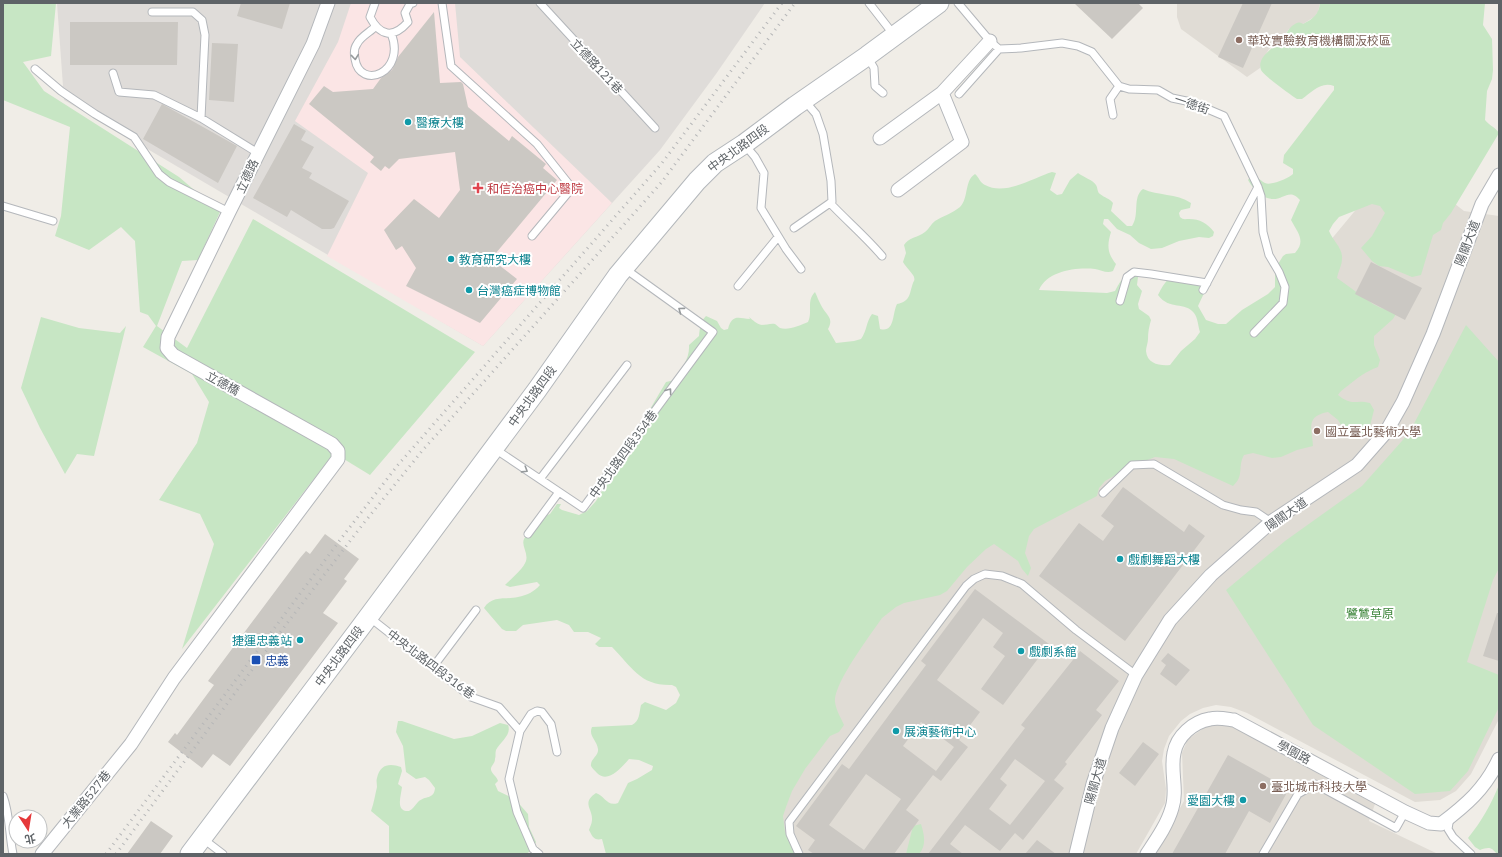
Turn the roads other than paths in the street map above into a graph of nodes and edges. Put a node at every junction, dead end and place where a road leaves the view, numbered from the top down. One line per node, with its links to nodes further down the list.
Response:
1 (328, 3): 27 (street, 立德路)
2 (375, 3): 10 (lane)
3 (413, 3): 11 (lane)
4 (442, 3): 36 (lane)
5 (540, 3): 24 (lane, 立德路121巷)
6 (869, 3): 12 (lane)
7 (939, 3): 12 (street, 中央北路四段)
8 (958, 3): 13 (lane)
9 (152, 12): 23 (lane)
10 (376, 27): 11 (lane); 11 (lane, one-way to 11)
11 (391, 33)
12 (894, 36): 14 (street, 中央北路四段)
13 (995, 45): 17 (lane); 19 (street); 20 (lane)
14 (867, 56): 18 (lane); 21 (street, 中央北路四段)
15 (35, 69): 33 (lane)
16 (113, 73): 23 (lane)
17 (1119, 86): 22 (lane); 29 (lane, 一德街)
18 (883, 93)
19 (942, 93): 25 (street); 30 (street)
20 (959, 94)
21 (804, 100): 26 (street, 中央北路四段); 31 (lane)
22 (1113, 115)
23 (201, 118): 27 (lane)
24 (655, 128)
25 (880, 138)
26 (744, 144): 37 (lane); 39 (street, 中央北路四段)
27 (258, 153): 33 (street, 立德路)
28 (1499, 175): 52 (street, 陽關大道)
29 (1258, 188): 41 (lane); 45 (lane, 一德街)
30 (898, 190)
31 (830, 202): 35 (lane); 38 (lane)
32 (3, 206): 34 (lane)
33 (229, 212): 46 (street, 立德路)
34 (52, 222)
35 (794, 228)
36 (532, 236)
37 (778, 237): 40 (lane); 42 (lane)
38 (882, 256)
39 (624, 268): 48 (street, 中央北路四段); 50 (lane, 中央北路四段354巷, one-way to 39)
40 (801, 269)
41 (1207, 283): 43 (lane); 44 (lane)
42 (738, 286)
43 (1203, 290)
44 (1120, 301)
45 (1254, 333)
46 (167, 348): 59 (street, 立德橋)
47 (627, 365): 49 (lane)
48 (493, 448): 49 (lane, 中央北路四段354巷, one-way to 49); 55 (street, 中央北路四段)
49 (540, 479): 50 (lane, 中央北路四段354巷)
50 (559, 492): 53 (lane)
51 (1102, 492): 52 (lane)
52 (1271, 522): 57 (street, 陽關大道)
53 (528, 534)
54 (476, 610): 56 (lane)
55 (369, 617): 56 (lane, 中央北路四段316巷); 65 (street, 中央北路四段)
56 (433, 667): 58 (lane, 中央北路四段316巷)
57 (1136, 675): 71 (lane); 72 (street, 陽關大道)
58 (520, 731): 60 (lane); 70 (lane)
59 (131, 744): 67 (street, 大業路527巷)
60 (557, 752)
61 (1499, 759): 64 (street, 學園路)
62 (3, 796): 66 (lane)
63 (1405, 812): 64 (street, 學園路); 73 (street, 學園路); 74 (lane)
64 (1450, 817): 75 (lane)
65 (202, 838): 68 (street, 中央北路四段); 69 (lane)
66 (13, 854)
67 (42, 854)
68 (190, 854)
69 (223, 854)
70 (539, 854)
71 (799, 854)
72 (1076, 854)
73 (1147, 854)
74 (1263, 854)
75 (1471, 854)

